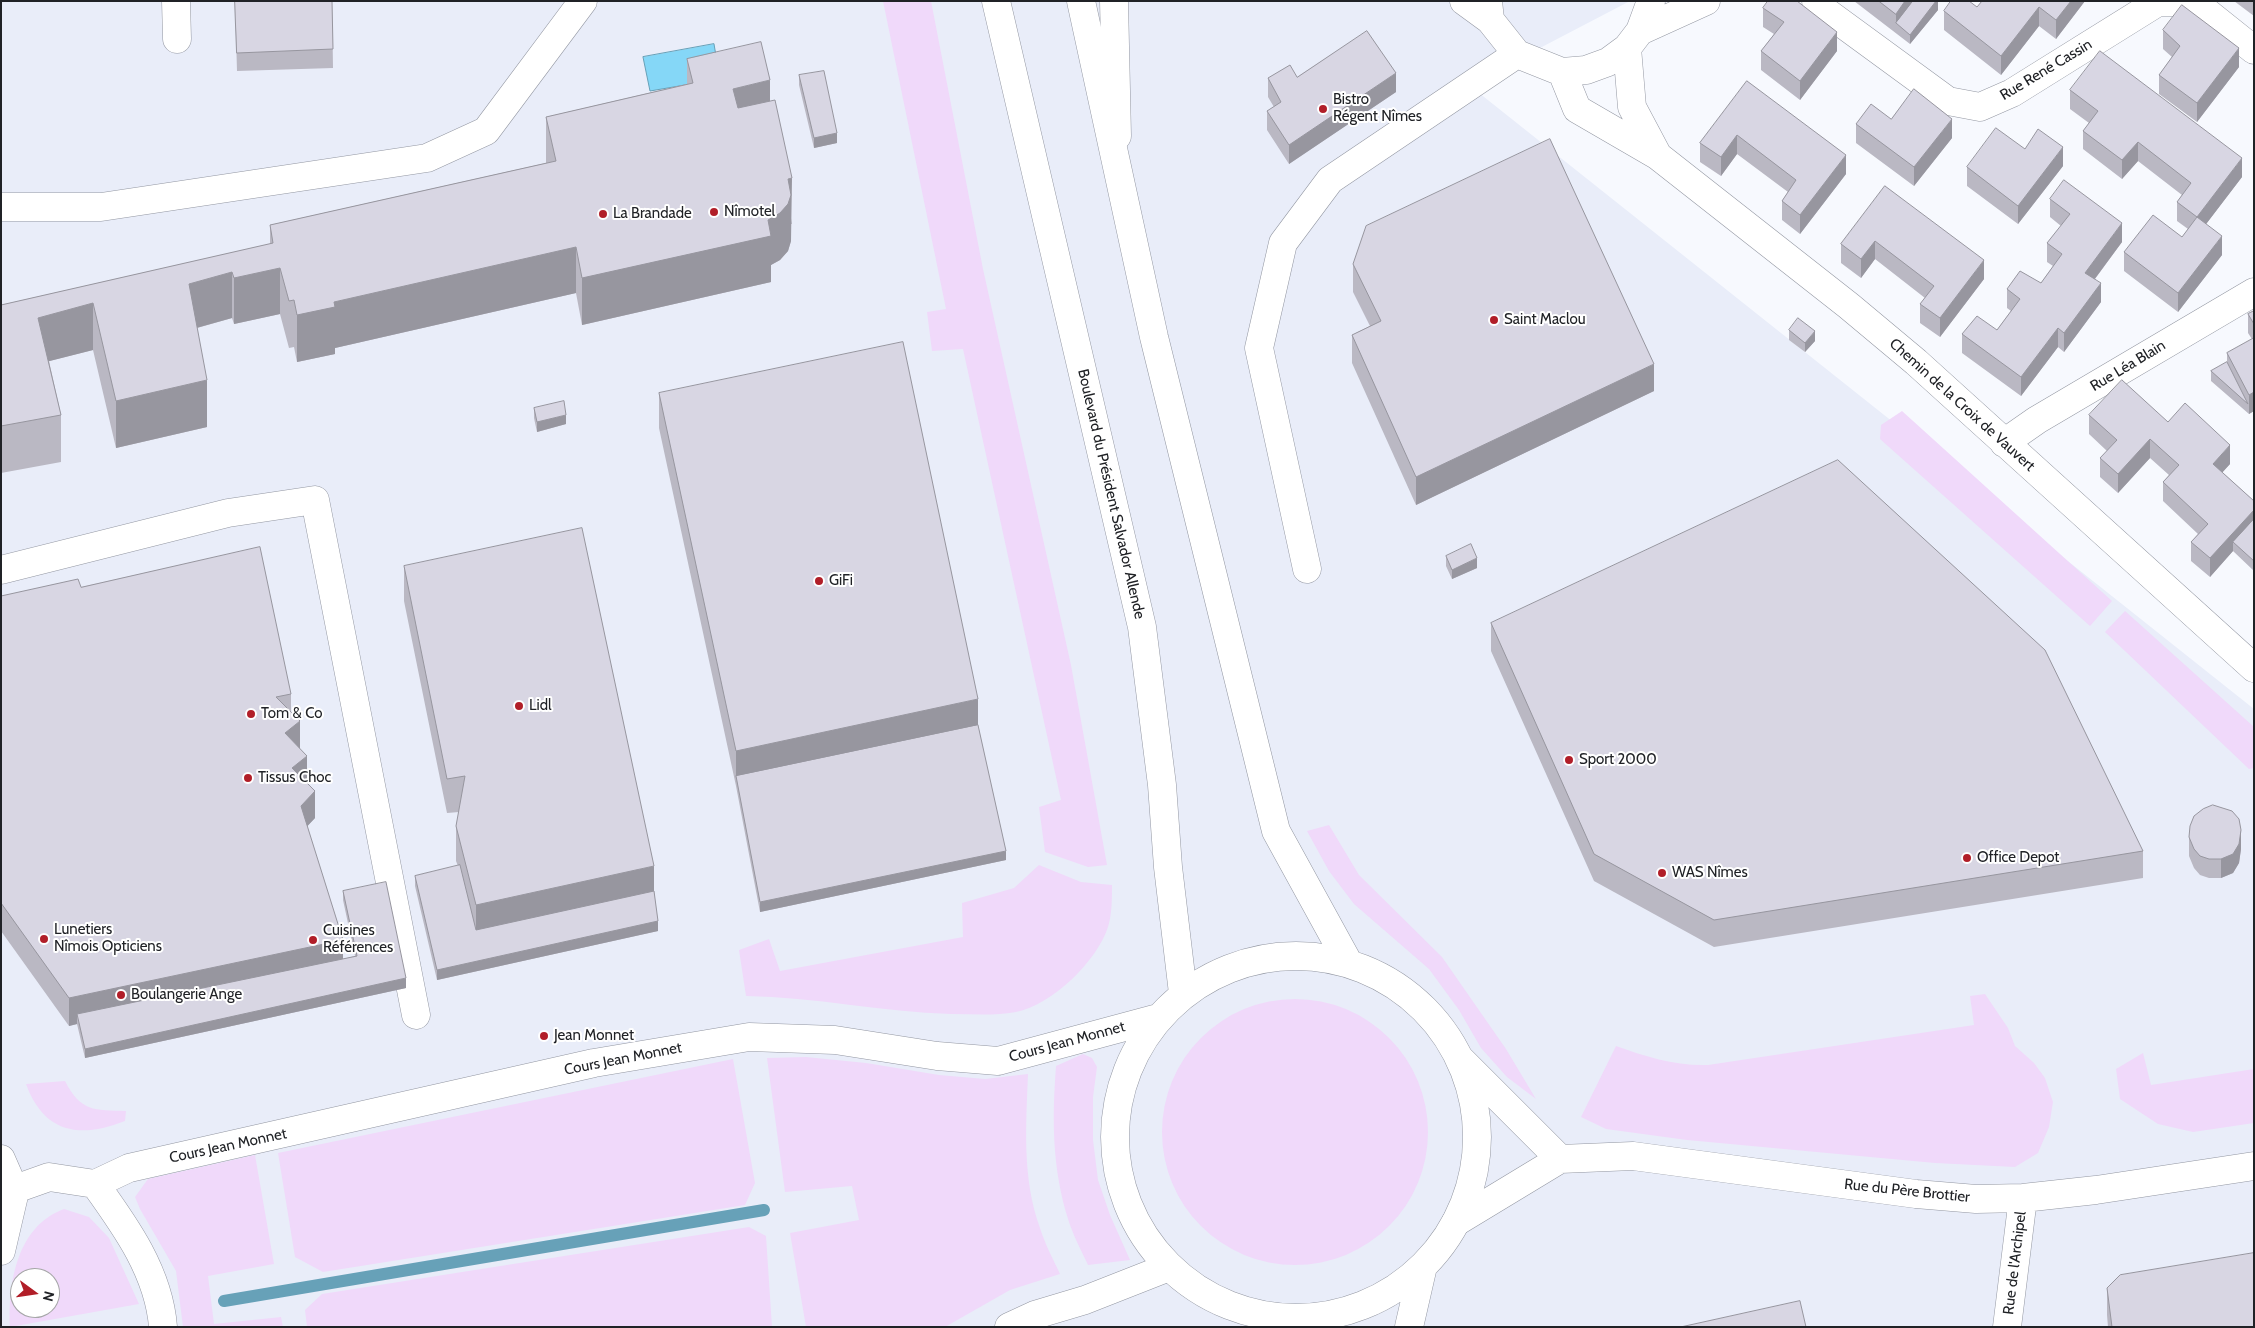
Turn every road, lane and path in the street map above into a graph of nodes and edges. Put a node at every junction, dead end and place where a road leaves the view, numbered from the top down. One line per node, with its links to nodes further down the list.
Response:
1 (176, 1): 11 (main road)
2 (583, 1): 18 (main road)
3 (996, 1): 25 (main road, Boulevard du Président Salvador Allende)
4 (1081, 1): 17 (main road)
5 (1114, 1): 17 (main road)
6 (1464, 1): 10 (main road)
7 (1651, 1): 12 (main road)
8 (1706, 1): 12 (main road)
9 (1816, 1): 13 (main road, Rue René Cassin)
10 (1489, 11): 14 (main road)
11 (177, 39)
12 (1634, 39): 15 (main road); 16 (main road, Chemin de la Croix de Vauvert)
13 (2254, 50)
14 (1517, 54): 15 (main road); 21 (main road)
15 (1562, 72): 16 (main road, Chemin de la Croix de Vauvert)
16 (1658, 156): 20 (main road, Chemin de la Croix de Vauvert)
17 (1118, 173): 24 (main road)
18 (1, 207)
19 (2254, 292): 20 (main road, Rue Léa Blain)
20 (2004, 443): 23 (main road, Chemin de la Croix de Vauvert)
21 (1307, 569)
22 (1, 570): 26 (main road)
23 (2254, 668)
24 (1348, 962): 25 (main road); 28 (main road)
25 (1183, 994): 27 (main road)
26 (416, 1015)
27 (1158, 1018): 32 (main road, Cours Jean Monnet); 38 (main road)
28 (1461, 1060): 30 (main road); 35 (main road)
29 (1, 1159): 33 (main road)
30 (1560, 1160): 34 (main road, Rue du Père Brottier); 35 (main road, Rue du Père Brottier)
31 (2254, 1166): 34 (main road, Rue du Père Brottier)
32 (95, 1184): 33 (main road); 40 (main road)
33 (8, 1193): 36 (main road)
34 (2023, 1198): 43 (main road, Rue de l'Archipel)
35 (1456, 1222): 37 (main road)
36 (1, 1251)
37 (1423, 1266): 39 (main road); 42 (main road)
38 (1169, 1267): 39 (main road); 41 (main road)
39 (1231, 1316)
40 (163, 1327)
41 (1009, 1327)
42 (1408, 1327)
43 (2007, 1327)

